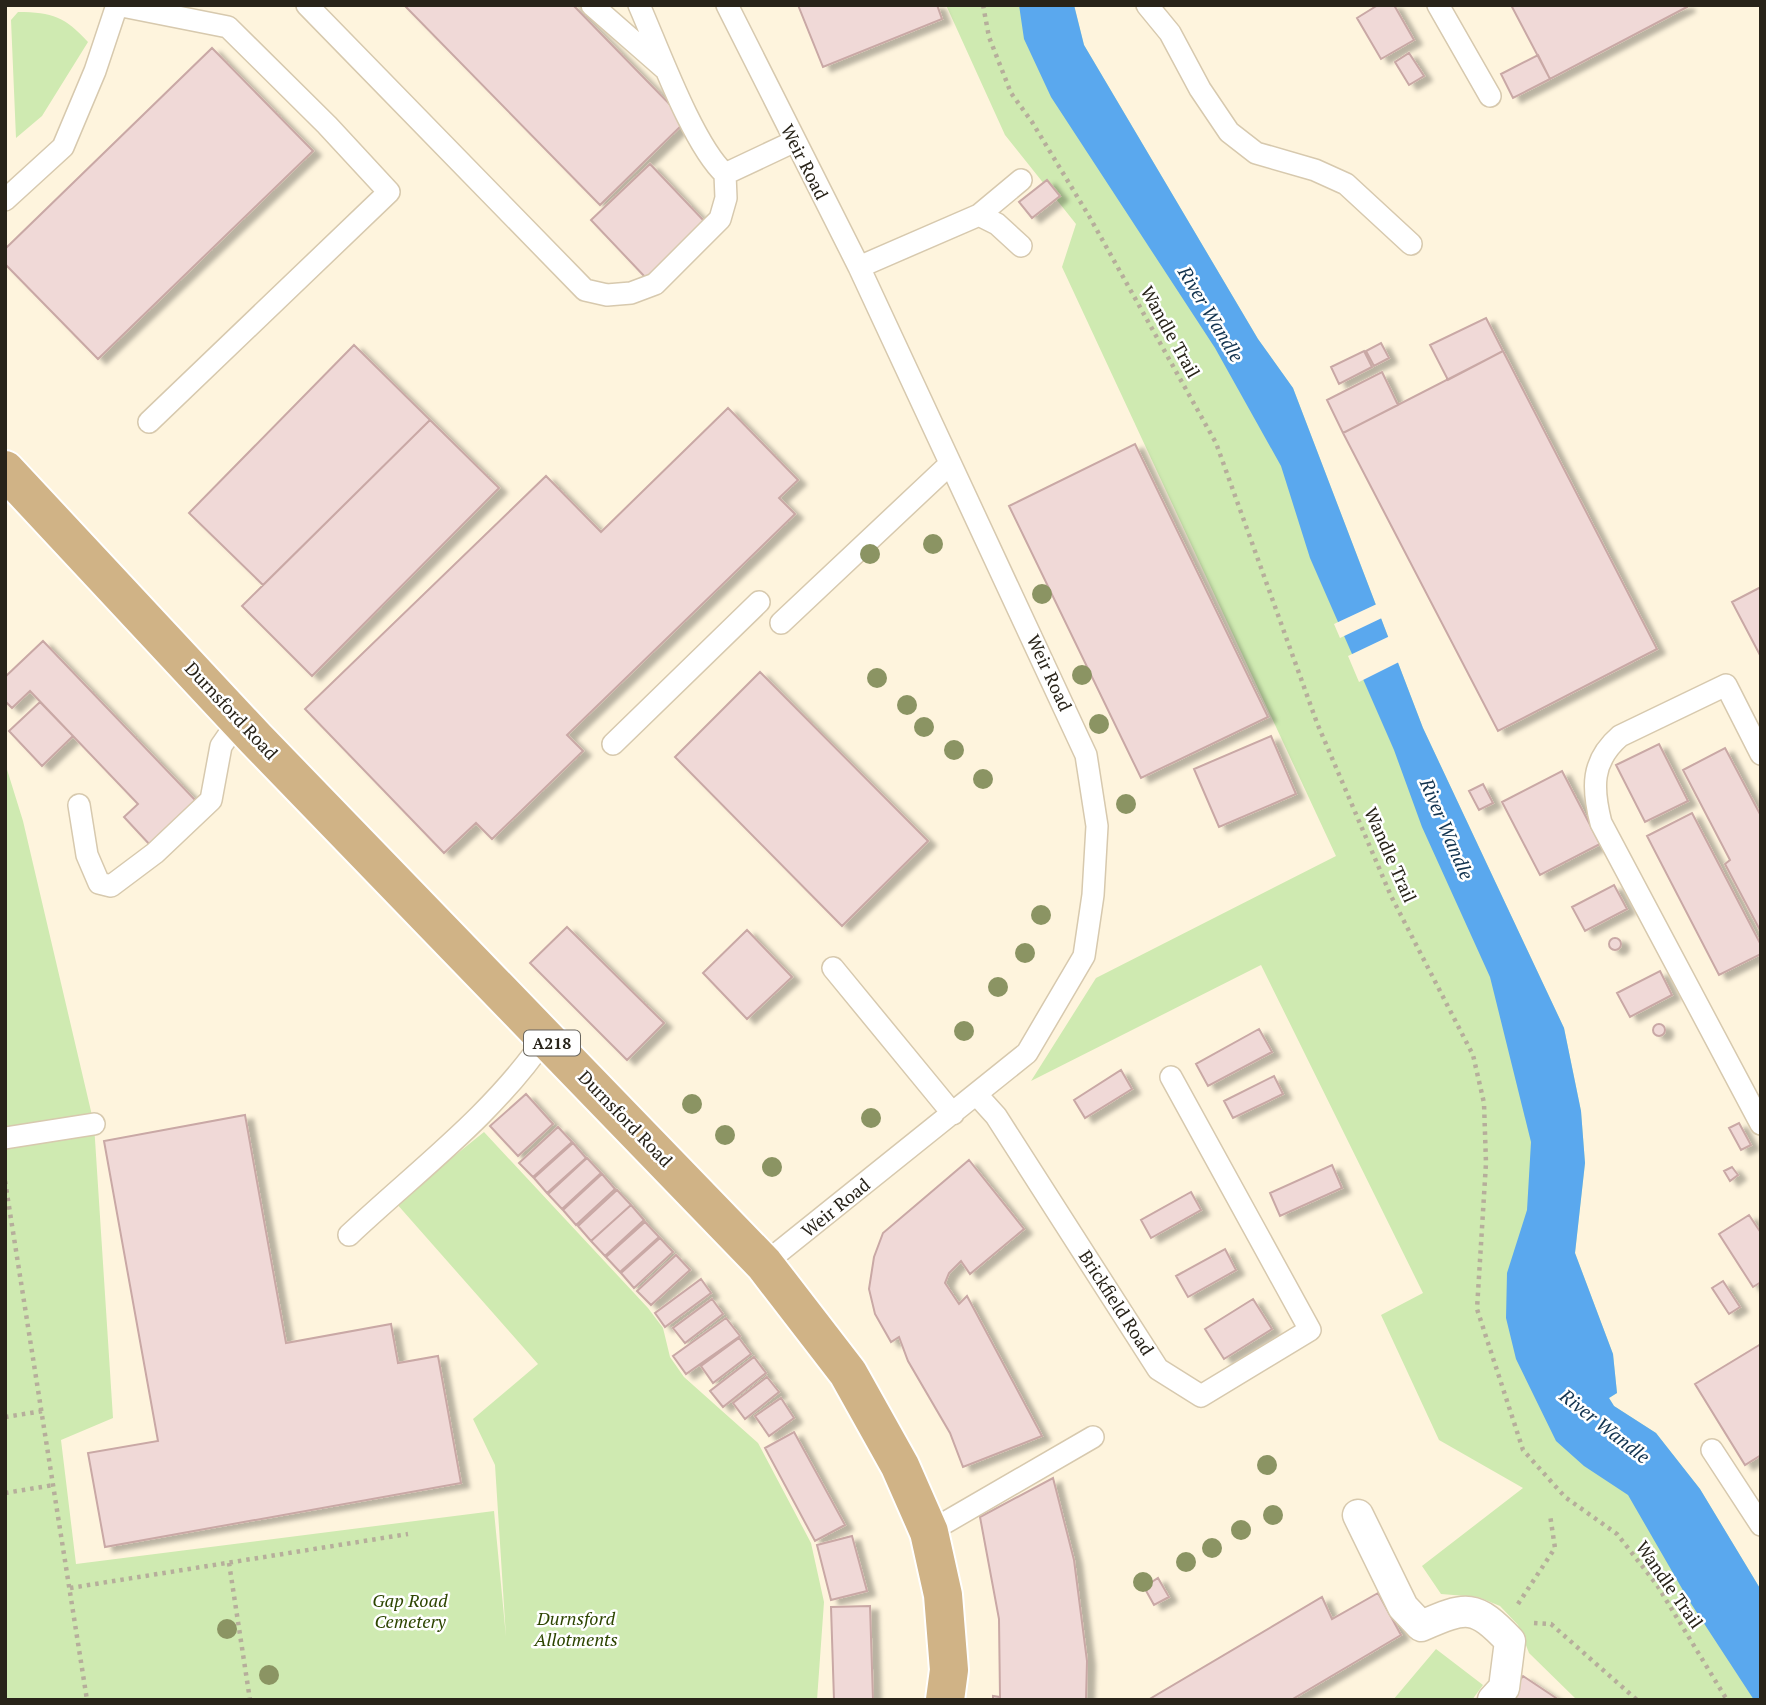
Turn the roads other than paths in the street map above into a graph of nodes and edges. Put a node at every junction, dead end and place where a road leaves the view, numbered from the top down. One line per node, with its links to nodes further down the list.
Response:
1 (117, 5): 13 (lane); 18 (lane)
2 (307, 5): 11 (lane)
3 (592, 5): 8 (lane)
4 (639, 5): 8 (lane)
5 (727, 5): 10 (lane, Weir Road)
6 (1147, 5): 15 (lane)
7 (1438, 5): 9 (lane)
8 (668, 72): 11 (lane)
9 (1490, 96)
10 (793, 142): 11 (lane); 17 (lane, Weir Road)
11 (725, 174)
12 (1021, 180): 14 (lane)
13 (5, 200)
14 (979, 215): 16 (lane); 17 (lane)
15 (1411, 244)
16 (1021, 246)
17 (859, 267): 19 (lane, Weir Road)
18 (149, 422)
19 (950, 464): 22 (lane); 30 (lane, Weir Road)
20 (5, 470): 23 (main road, Durnsford Road / A218)
21 (759, 602): 24 (lane)
22 (781, 624)
23 (239, 720): 26 (lane); 28 (main road, Durnsford Road / A218)
24 (613, 744)
25 (1761, 754): 33 (lane)
26 (79, 805)
27 (833, 968): 31 (lane)
28 (546, 1037): 35 (lane); 36 (main road, Durnsford Road / A218)
29 (1171, 1077): 30 (lane, Brickfield Road)
30 (977, 1095): 31 (lane, Weir Road)
31 (953, 1114): 36 (lane, Weir Road)
32 (94, 1124): 34 (lane)
33 (1761, 1124)
34 (5, 1138)
35 (349, 1235)
36 (764, 1264): 42 (main road, Durnsford Road / A218)
37 (1093, 1437): 42 (lane)
38 (1712, 1450): 39 (lane)
39 (1752, 1493): 41 (lane)
40 (1357, 1515): 44 (street)
41 (1761, 1525)
42 (929, 1532): 43 (main road, Durnsford Road / A218)
43 (945, 1700)
44 (1493, 1700)

